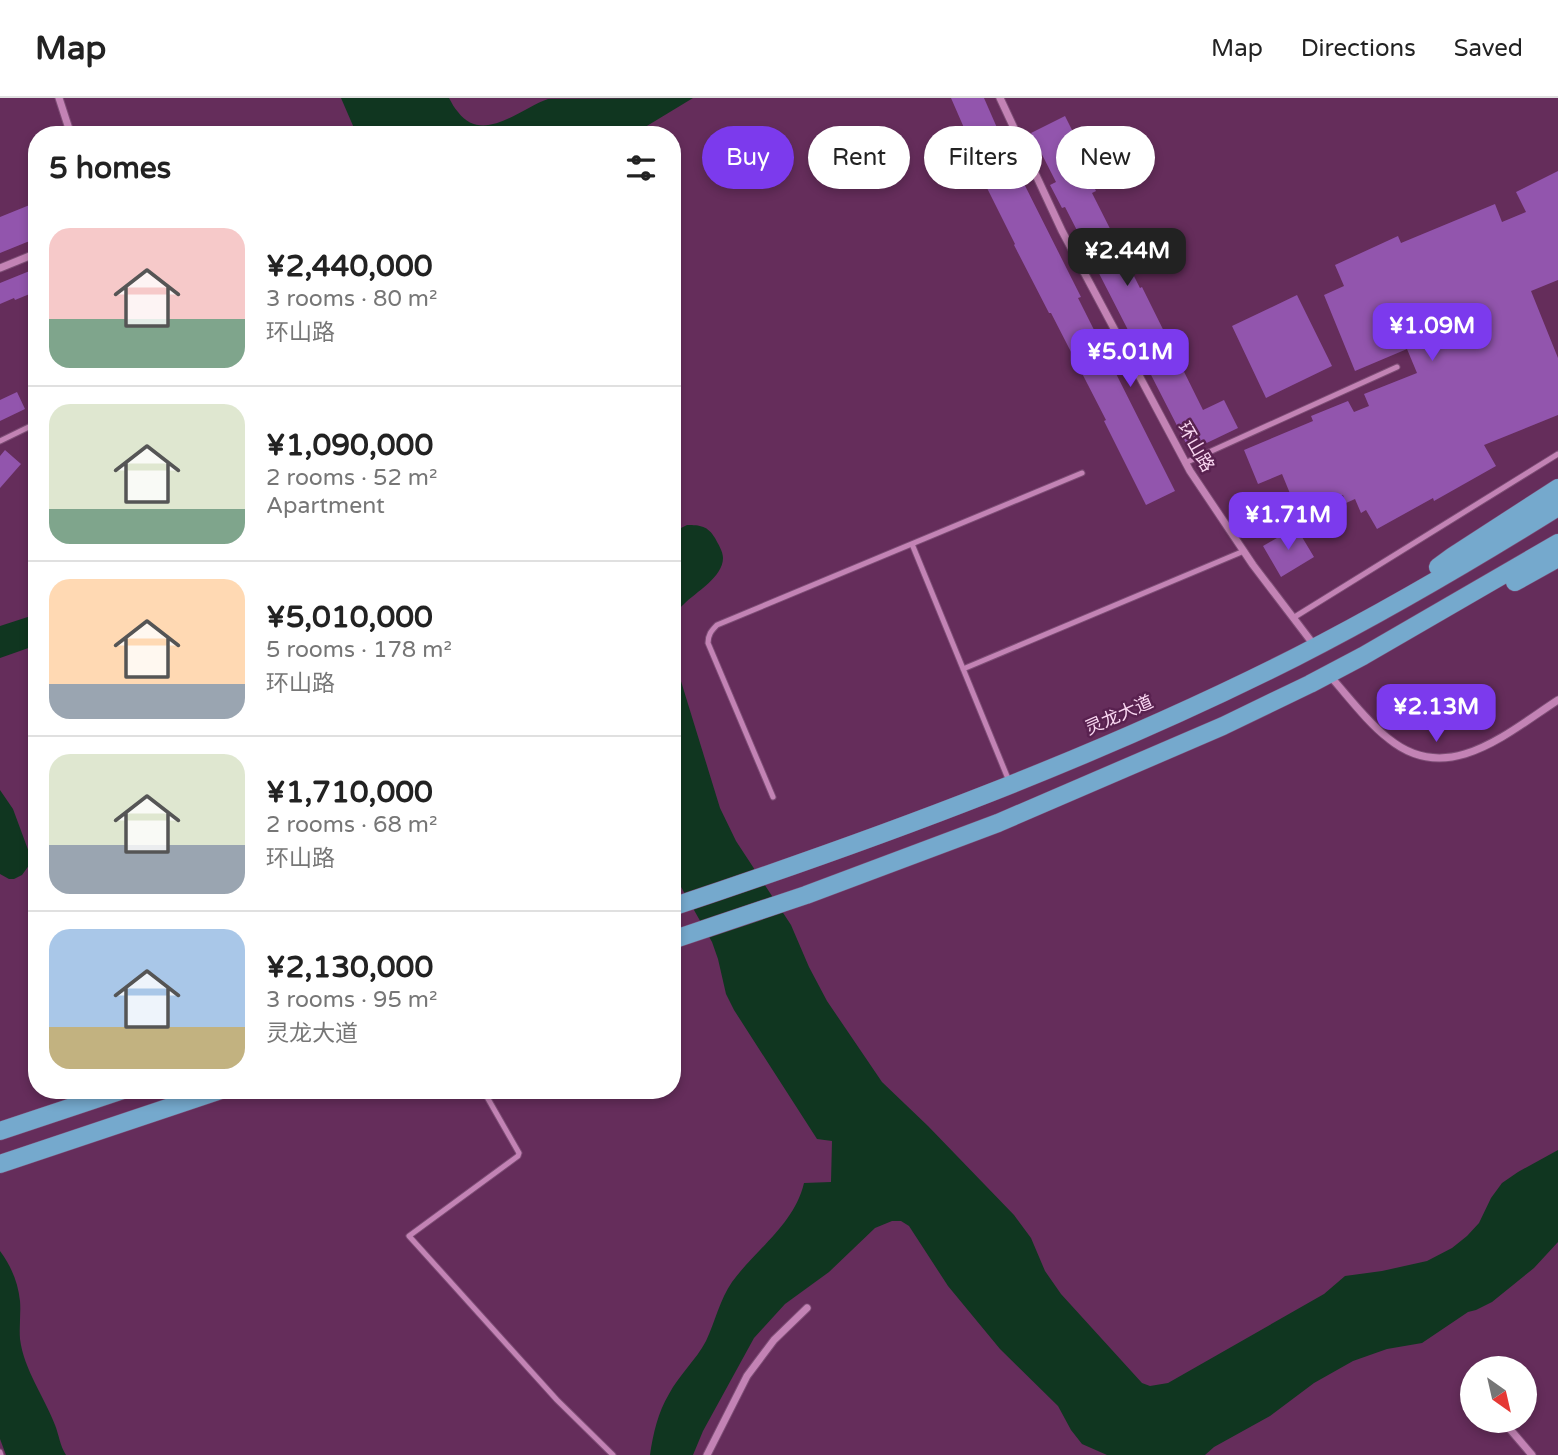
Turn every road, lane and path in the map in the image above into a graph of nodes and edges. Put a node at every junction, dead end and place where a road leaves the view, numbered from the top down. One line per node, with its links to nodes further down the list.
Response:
1 (59, 98): 3 (street)
2 (1000, 98): 10 (street, 环山路)
3 (68, 126)
4 (28, 257): 5 (street)
5 (0, 268)
6 (1397, 367): 10 (lane)
7 (28, 427): 8 (lane)
8 (0, 441)
9 (1558, 454): 19 (lane)
10 (1185, 463): 16 (street, 环山路)
11 (1082, 473): 15 (lane)
12 (1558, 488): 18 (main road)
13 (1558, 507): 18 (main road, 灵龙大道)
14 (1558, 543): 21 (main road)
15 (912, 544): 22 (lane); 26 (lane)
16 (1244, 551): 19 (street, 环山路); 22 (lane)
17 (1558, 558): 21 (main road)
18 (1385, 609): 20 (main road, 灵龙大道)
19 (1293, 618): 20 (street, 环山路)
20 (1315, 647): 25 (main road, 灵龙大道)
21 (1373, 650): 23 (main road)
22 (963, 669): 25 (lane)
23 (1328, 674): 24 (street); 28 (main road)
24 (1558, 700)
25 (1010, 784): 27 (main road, 灵龙大道)
26 (773, 797)
27 (681, 904)
28 (681, 937)
29 (96, 1099): 32 (main road)
30 (194, 1099): 33 (main road)
31 (488, 1099): 36 (lane)
32 (0, 1131)
33 (0, 1164)
34 (807, 1308): 37 (street)
35 (1513, 1433): 38 (street)
36 (612, 1455)
37 (707, 1455)
38 (1532, 1455)

